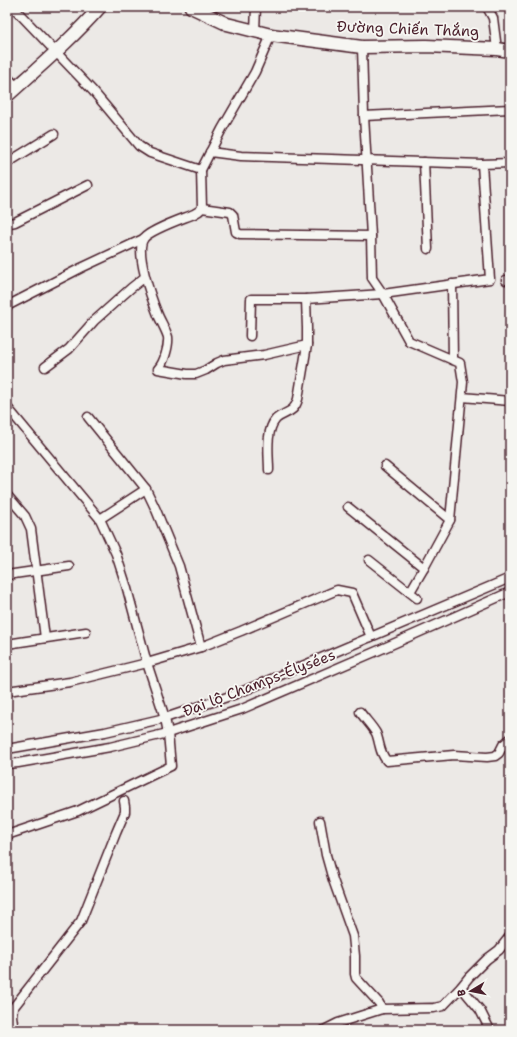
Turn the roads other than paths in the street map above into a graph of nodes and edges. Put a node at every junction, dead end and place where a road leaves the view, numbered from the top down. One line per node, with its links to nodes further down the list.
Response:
1 (13, 7): 10 (street)
2 (100, 7): 10 (main road)
3 (191, 7): 6 (main road, Đường Chiến Thắng)
4 (256, 7): 6 (street)
5 (487, 7): 9 (street)
6 (255, 31): 7 (main road, Đường Chiến Thắng)
7 (271, 35): 8 (main road, Đường Chiến Thắng); 18 (street)
8 (362, 47): 9 (main road, Đường Chiến Thắng); 16 (street)
9 (497, 49): 11 (main road, Đường Chiến Thắng)
10 (56, 51): 13 (main road); 24 (street)
11 (510, 51)
12 (7, 77): 13 (street)
13 (17, 87): 14 (main road)
14 (7, 96)
15 (510, 108): 16 (street)
16 (364, 116): 19 (street)
17 (54, 134): 21 (street)
18 (210, 152): 19 (street); 24 (street)
19 (367, 160): 20 (street); 28 (street)
20 (424, 162): 23 (street); 30 (street)
21 (7, 163)
22 (510, 163): 23 (street)
23 (482, 164): 32 (street)
24 (202, 170): 26 (street)
25 (88, 185): 27 (street)
26 (202, 208): 28 (street); 29 (street)
27 (7, 221)
28 (371, 236): 33 (street)
29 (143, 239): 31 (street); 35 (street)
30 (428, 249)
31 (146, 277): 37 (street); 39 (street)
32 (452, 284): 33 (street); 38 (street)
33 (383, 294): 34 (street); 38 (street)
34 (306, 299): 36 (street); 37 (street)
35 (7, 305)
36 (250, 336)
37 (306, 345): 45 (street)
38 (453, 360): 40 (street)
39 (45, 367)
40 (462, 397): 41 (street); 50 (street)
41 (510, 401)
42 (7, 407): 49 (street)
43 (88, 417): 46 (street)
44 (385, 466): 50 (street)
45 (269, 470)
46 (146, 489): 49 (street); 64 (street)
47 (7, 495): 54 (street)
48 (348, 507): 53 (street)
49 (100, 519): 65 (street)
50 (450, 520): 53 (street)
51 (369, 560): 57 (street)
52 (69, 566): 54 (street)
53 (424, 568): 57 (street)
54 (36, 571): 55 (street); 62 (street)
55 (7, 575)
56 (510, 578): 61 (street, Đại lộ Champs-Élysées)
57 (410, 592): 59 (street)
58 (510, 592): 69 (street, Đại lộ Champs-Élysées)
59 (417, 598)
60 (86, 632): 62 (street)
61 (371, 636): 64 (street); 68 (street, Đại lộ Champs-Élysées)
62 (45, 638): 63 (street)
63 (7, 644)
64 (201, 646): 65 (street)
65 (147, 663): 66 (street); 68 (street)
66 (7, 691)
67 (360, 712): 70 (street)
68 (165, 718): 69 (street); 71 (street, Đại lộ Champs-Élysées)
69 (168, 733): 72 (street, Đại lộ Champs-Élysées); 75 (street)
70 (510, 739)
71 (7, 749)
72 (7, 764)
73 (124, 801): 79 (street)
74 (320, 821): 78 (street)
75 (7, 835)
76 (510, 936): 77 (street)
77 (461, 987): 78 (street); 81 (street)
78 (382, 1009): 80 (street)
79 (14, 1030)
80 (324, 1030)
81 (490, 1030)

